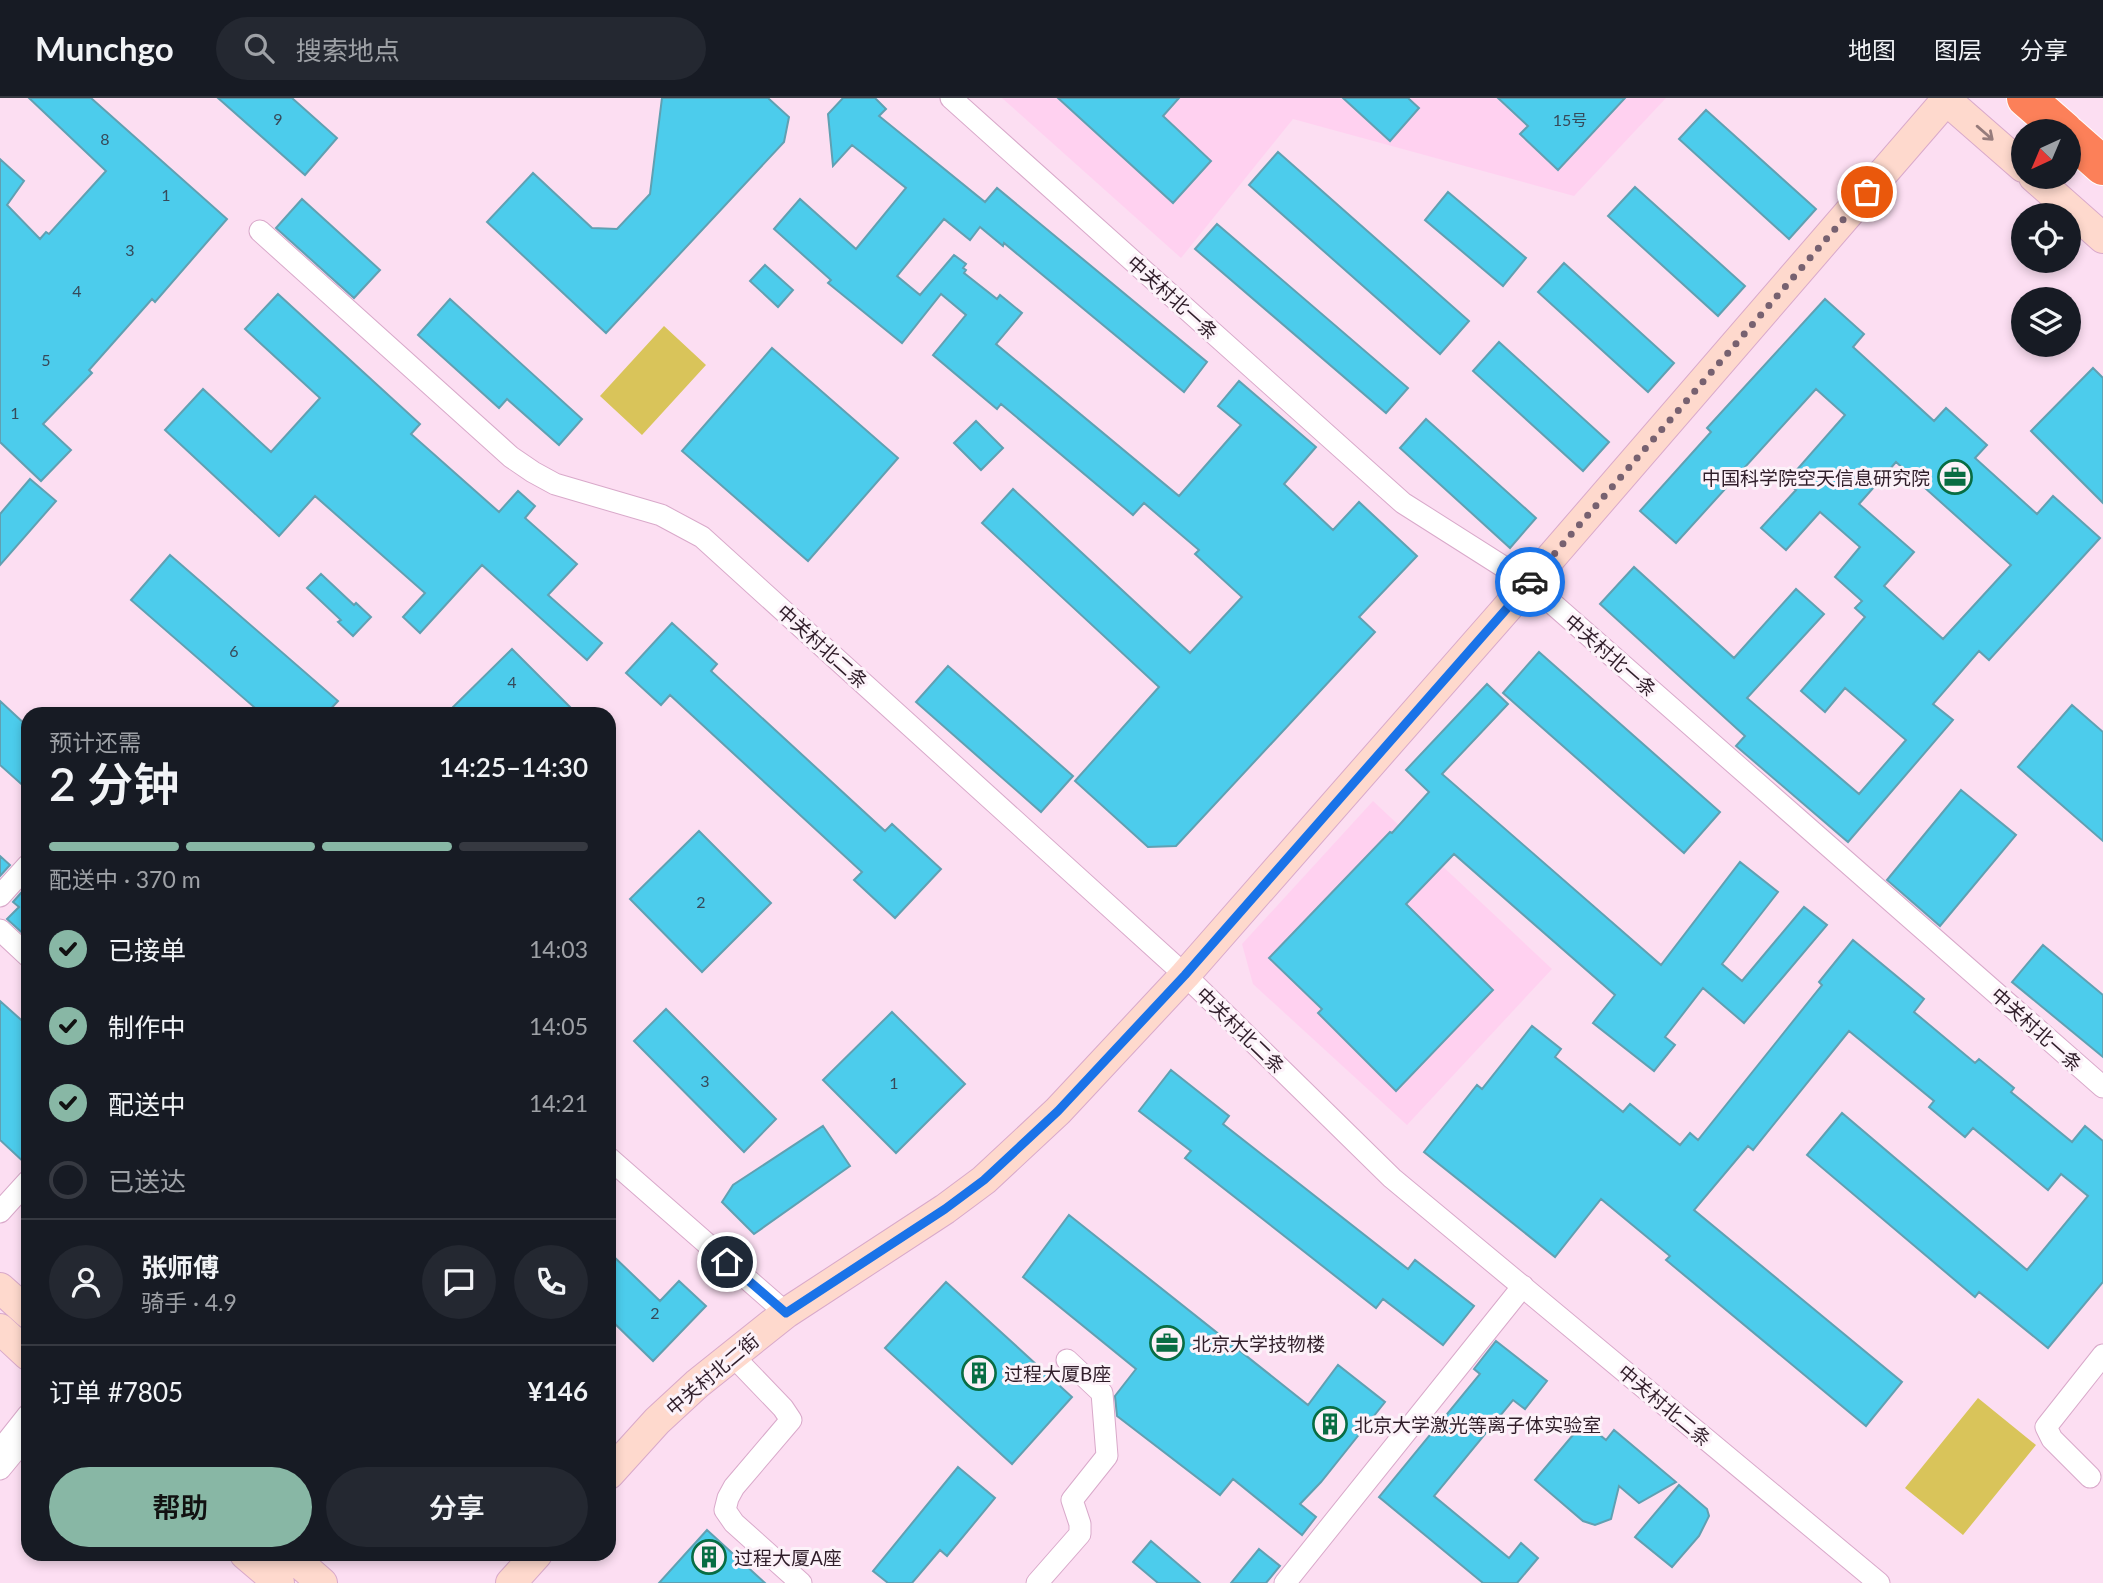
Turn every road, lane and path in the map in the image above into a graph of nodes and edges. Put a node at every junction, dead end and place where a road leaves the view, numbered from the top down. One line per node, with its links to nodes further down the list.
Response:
1 (951, 98): 11 (street, 中关村北一条)
2 (2026, 98): 4 (highway)
3 (1946, 99): 6 (street, one-way to 6); 11 (street, 中关村北二街)
4 (2050, 119)
5 (2081, 147): 7 (highway)
6 (2011, 156)
7 (2103, 166)
8 (2048, 189): 10 (street)
9 (260, 230): 16 (street, 中关村北二条)
10 (2103, 238)
11 (1530, 583): 16 (street, 中关村北二街); 17 (street, 中关村北一条)
12 (21, 873): 13 (street)
13 (0, 896)
14 (0, 930): 15 (street)
15 (21, 950)
16 (1185, 975): 21 (street, 中关村北二条); 24 (street, 中关村北二街)
17 (2103, 1087)
18 (616, 1164): 24 (street)
19 (21, 1189): 20 (street)
20 (0, 1212)
21 (1523, 1286): 44 (street); 45 (street, 中关村北二条)
22 (0, 1288): 23 (street)
23 (21, 1307)
24 (786, 1313): 28 (street, 中关村北二街)
25 (0, 1329): 26 (street)
26 (21, 1348)
27 (2103, 1355): 35 (street)
28 (733, 1356): 33 (street, 中关村北二街); 42 (street)
29 (1067, 1360): 43 (street)
30 (21, 1424): 32 (street)
31 (21, 1444): 34 (street)
32 (0, 1449)
33 (616, 1467)
34 (0, 1469)
35 (2090, 1477)
36 (252, 1561): 39 (street)
37 (297, 1561): 40 (street)
38 (530, 1561): 41 (street)
39 (279, 1583)
40 (322, 1583)
41 (510, 1583)
42 (801, 1583)
43 (1037, 1583)
44 (1285, 1583)
45 (1879, 1583)

